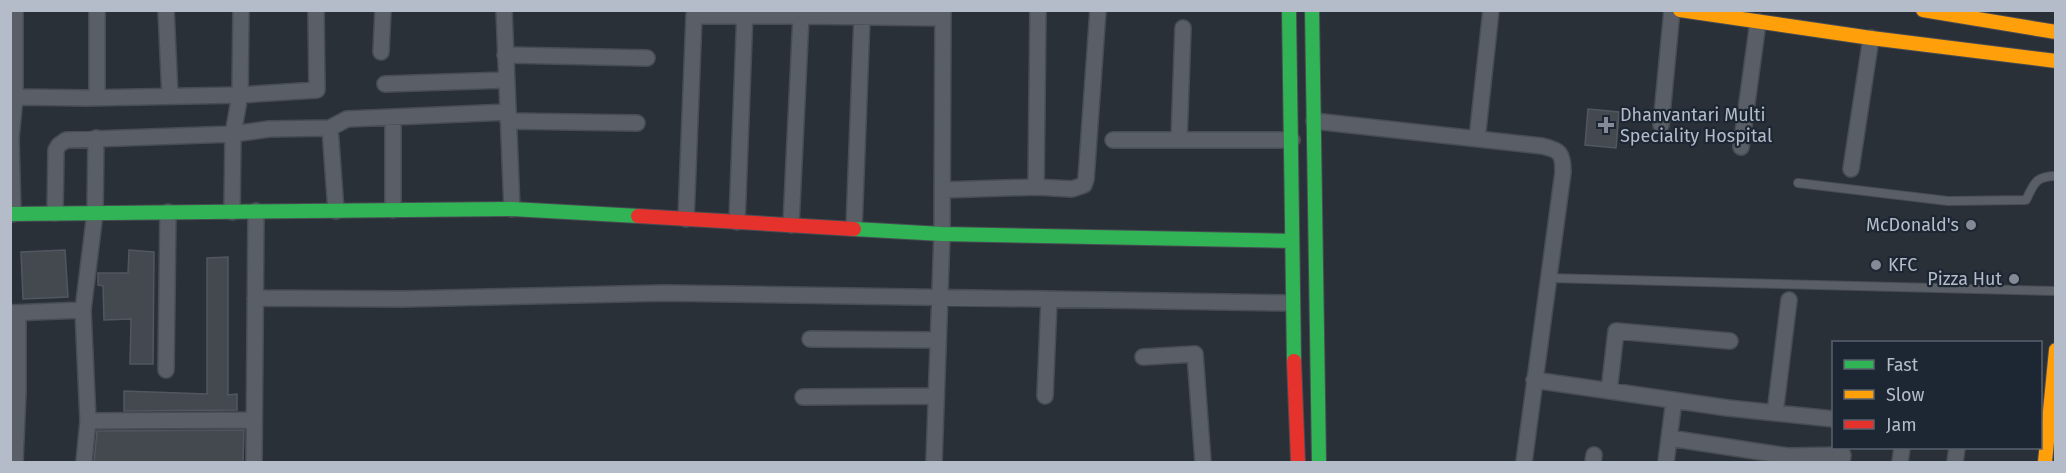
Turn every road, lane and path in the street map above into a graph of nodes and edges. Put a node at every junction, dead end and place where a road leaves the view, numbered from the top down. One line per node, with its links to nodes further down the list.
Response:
1 (15, 10): 33 (street)
2 (97, 10): 34 (street)
3 (166, 10): 32 (street)
4 (241, 10): 31 (street)
5 (316, 10): 31 (street)
6 (383, 10): 25 (street)
7 (504, 10): 26 (street)
8 (1038, 10): 51 (street)
9 (1098, 10): 51 (street)
10 (1289, 10): 46 (street)
11 (1312, 10): 37 (street)
12 (1491, 10): 43 (street)
13 (1672, 10): 39 (street)
14 (1680, 10): 21 (street)
15 (1923, 10): 23 (street)
16 (694, 13): 17 (street); 62 (street)
17 (745, 13): 18 (street); 63 (street)
18 (808, 14): 20 (street); 64 (street)
19 (943, 14): 20 (street); 52 (street)
20 (867, 15): 65 (street)
21 (1758, 22): 24 (street); 47 (street)
22 (1183, 28): 45 (street)
23 (2055, 32)
24 (1871, 38): 28 (street); 48 (street)
25 (381, 52)
26 (505, 55): 27 (street); 29 (street)
27 (647, 58)
28 (2055, 61)
29 (506, 80): 30 (street); 36 (street)
30 (385, 84)
31 (240, 95): 32 (street); 41 (street)
32 (170, 96): 34 (street)
33 (15, 97): 34 (street); 61 (street)
34 (97, 98)
35 (393, 117): 36 (street); 40 (street); 54 (street)
36 (508, 117): 38 (street); 53 (street)
37 (1314, 121): 43 (street); 102 (street)
38 (638, 123)
39 (1660, 125)
40 (330, 128): 41 (street); 55 (street)
41 (233, 134): 42 (street); 57 (street)
42 (96, 138): 59 (street); 60 (street)
43 (1477, 139): 68 (street)
44 (1113, 140): 45 (street)
45 (1179, 140): 46 (street)
46 (1292, 140): 67 (street)
47 (1741, 147)
48 (1851, 169)
49 (2055, 176): 50 (lane)
50 (1798, 183)
51 (1036, 187): 52 (street)
52 (942, 190): 66 (street)
53 (512, 209): 54 (street); 62 (street)
54 (393, 210): 55 (street)
55 (336, 211): 58 (street)
56 (168, 212): 57 (street); 60 (street); 82 (street)
57 (231, 212): 58 (street)
58 (256, 212): 70 (street)
59 (56, 213): 60 (street); 61 (street)
60 (95, 213): 75 (street)
61 (12, 214)
62 (686, 219): 63 (street)
63 (737, 222): 64 (street)
64 (791, 225): 65 (street)
65 (854, 228): 66 (street)
66 (942, 234): 67 (street); 71 (street)
67 (1292, 241): 74 (street)
68 (1548, 278): 69 (lane); 84 (street)
69 (2055, 291)
70 (255, 298): 71 (street); 92 (street)
71 (940, 298): 72 (street); 78 (street)
72 (1049, 300): 74 (street); 87 (street)
73 (1789, 300): 90 (street)
74 (1292, 303): 101 (street)
75 (83, 310): 76 (street); 93 (street)
76 (14, 313): 96 (street)
77 (810, 339): 78 (street)
78 (938, 340): 86 (street)
79 (1730, 341): 85 (street)
80 (2055, 351): 83 (street)
81 (1143, 357): 100 (street)
82 (166, 370)
83 (2047, 379): 106 (street)
84 (1534, 380): 85 (street); 103 (street)
85 (1609, 391): 89 (street)
86 (936, 396): 88 (street); 99 (street)
87 (1045, 396)
88 (803, 397)
89 (1674, 400): 90 (street); 94 (street)
90 (1775, 413): 91 (street)
91 (1832, 418)
92 (254, 420): 93 (street); 98 (street)
93 (88, 421): 97 (street)
94 (1669, 438): 95 (street); 104 (street)
95 (1788, 459): 105 (street)
96 (15, 462)
97 (84, 462)
98 (254, 462)
99 (934, 462)
100 (1203, 462)
101 (1298, 462)
102 (1319, 462)
103 (1524, 462)
104 (1666, 462)
105 (1842, 462)
106 (2045, 462)

